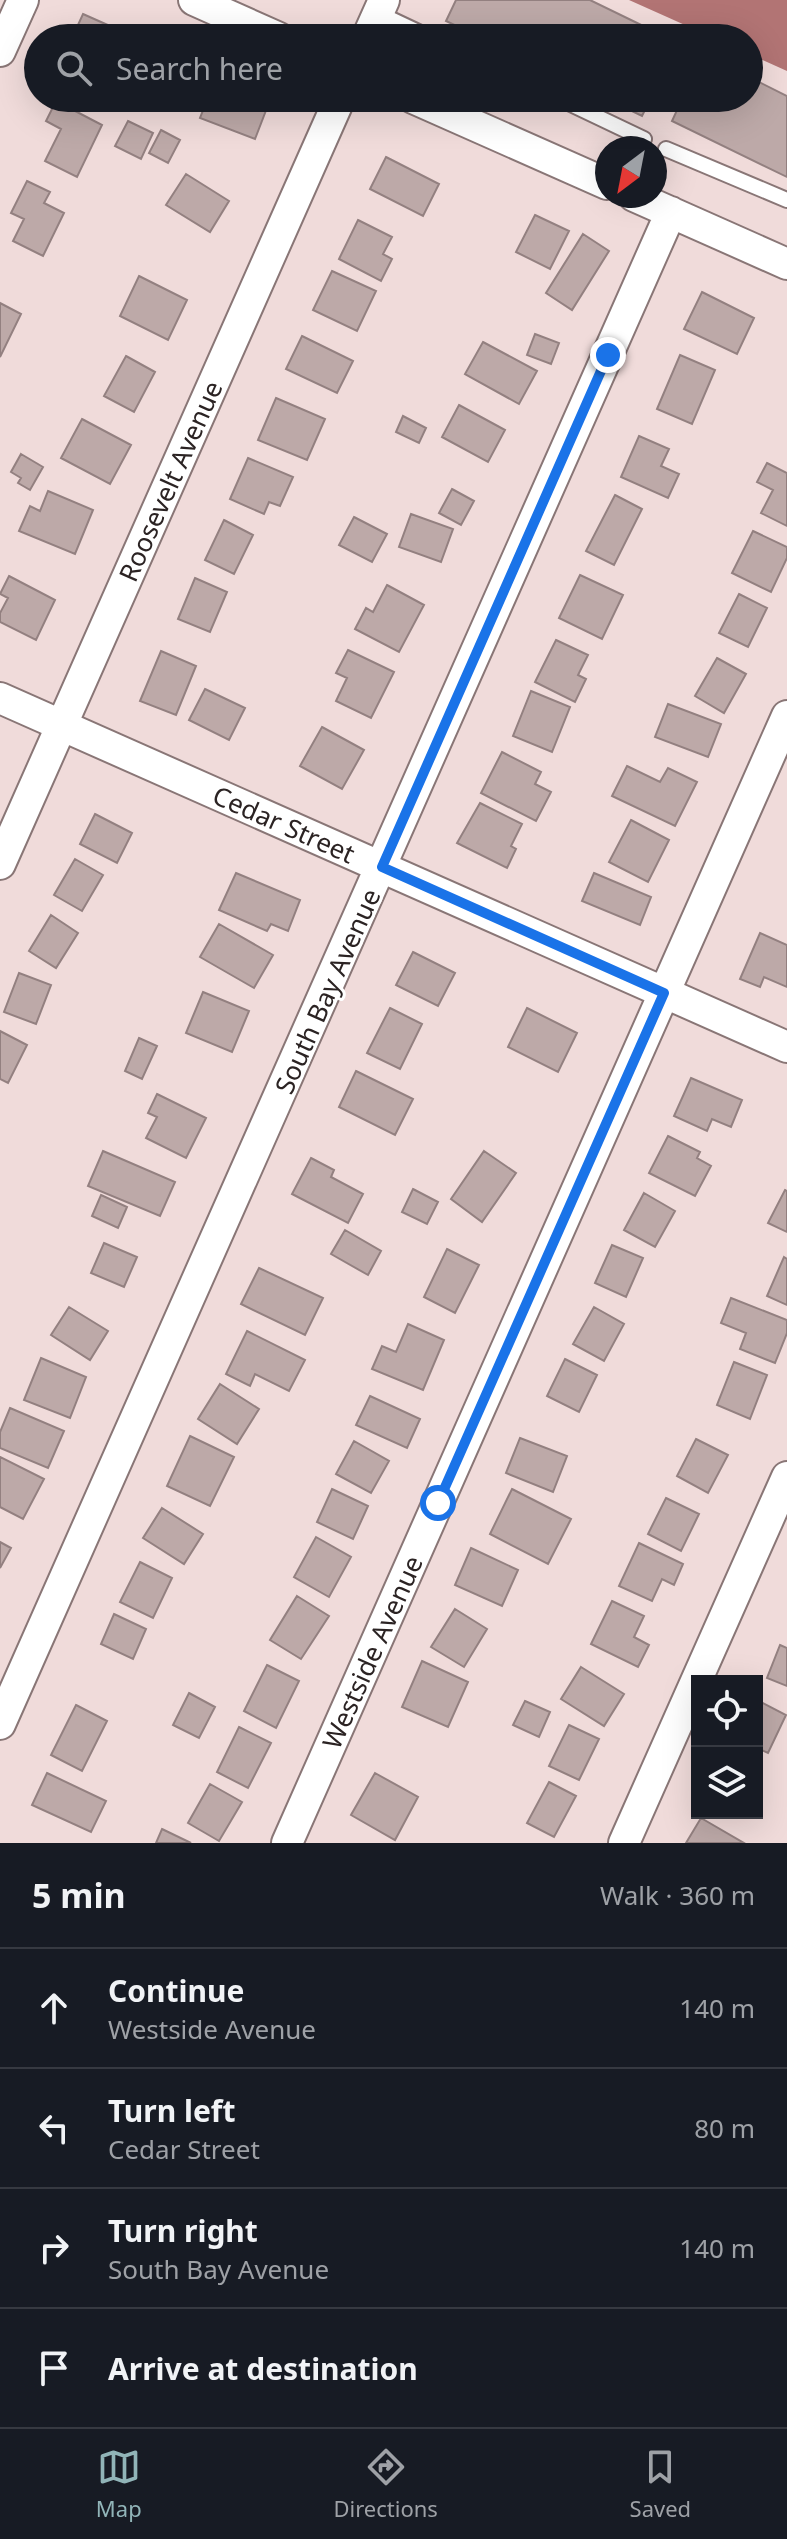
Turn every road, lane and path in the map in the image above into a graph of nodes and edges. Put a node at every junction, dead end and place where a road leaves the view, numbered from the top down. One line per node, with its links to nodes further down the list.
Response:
1 (23, 0): 4 (street)
2 (194, 0): 3 (street)
3 (248, 24)
4 (0, 51)
5 (334, 112): 17 (street, Roosevelt Avenue)
6 (445, 112): 10 (street)
7 (587, 112): 8 (lane)
8 (638, 136)
9 (667, 149): 11 (lane)
10 (595, 179)
11 (787, 200)
12 (662, 208): 13 (street)
13 (671, 212): 14 (street); 19 (street, South Bay Avenue)
14 (787, 264)
15 (0, 698): 17 (street, Cedar Street)
16 (787, 716): 20 (street, Westside Avenue)
17 (62, 725): 18 (street, Roosevelt Avenue); 19 (street, Cedar Street)
18 (0, 864)
19 (382, 867): 20 (street, Cedar Street); 23 (street, South Bay Avenue)
20 (664, 993): 21 (street, Cedar Street); 24 (street, Westside Avenue)
21 (787, 1047)
22 (787, 1477): 25 (street)
23 (0, 1724)
24 (287, 1843)
25 (624, 1843)

